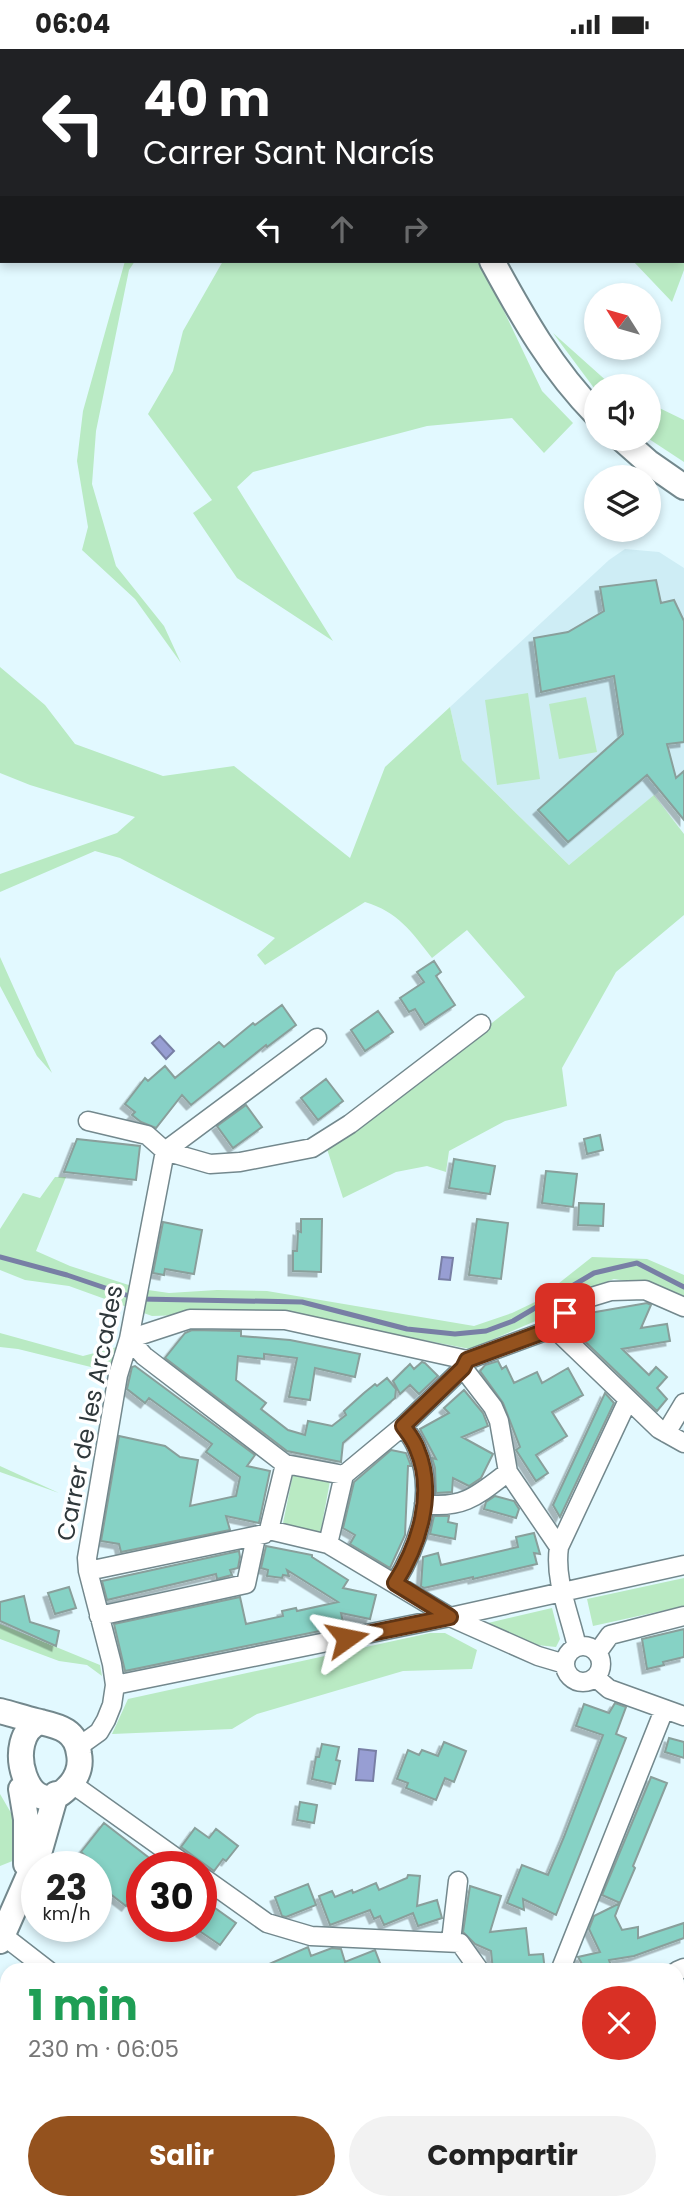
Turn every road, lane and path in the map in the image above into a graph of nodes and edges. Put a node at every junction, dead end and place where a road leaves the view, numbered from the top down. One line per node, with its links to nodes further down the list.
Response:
1 (493, 263): 2 (main road)
2 (584, 401)
3 (636, 451): 4 (main road)
4 (684, 487)
5 (481, 1024): 8 (street)
6 (317, 1038): 8 (street)
7 (88, 1121): 8 (street)
8 (165, 1150): 11 (street, Carrer de les Arcades)
9 (684, 1307): 10 (street)
10 (554, 1328): 12 (street); 13 (street)
11 (129, 1339): 12 (street); 18 (street); 26 (street, Carrer de les Arcades)
12 (465, 1364): 15 (street); 19 (street)
13 (628, 1400): 16 (street); 24 (street)
14 (684, 1402): 16 (street)
15 (403, 1426): 20 (street); 21 (street)
16 (666, 1433): 17 (street)
17 (684, 1443)
18 (285, 1464): 20 (street); 22 (street)
19 (509, 1472): 21 (street); 24 (street)
20 (344, 1475): 23 (street)
21 (424, 1504): 27 (street)
22 (263, 1533): 23 (street); 26 (street); 29 (street)
23 (328, 1543): 27 (street)
24 (559, 1547): 28 (street)
25 (684, 1565): 28 (street)
26 (88, 1571): 29 (street, Carrer de les Arcades)
27 (395, 1583): 31 (street)
28 (563, 1591): 31 (street); 32 (street)
29 (99, 1616): 36 (street, Carrer de les Arcades)
30 (684, 1616): 33 (street)
31 (450, 1617): 34 (street); 36 (street)
32 (577, 1647): 33 (street); 34 (street)
33 (597, 1653): 35 (street)
34 (565, 1664): 35 (street)
35 (594, 1677): 37 (street)
36 (115, 1685): 41 (street)
37 (664, 1710): 39 (street); 55 (street)
38 (0, 1711): 40 (main road)
39 (684, 1716)
40 (41, 1722): 41 (main road); 42 (main road)
41 (78, 1747): 43 (main road)
42 (3, 1759): 44 (main road)
43 (63, 1788): 44 (main road); 46 (main road); 47 (street)
44 (21, 1789): 45 (main road)
45 (26, 1851)
46 (40, 1851)
47 (163, 1851)
48 (458, 1881): 52 (street)
49 (217, 1887): 52 (street)
50 (21, 1890): 51 (main road)
51 (1, 1936): 53 (street)
52 (451, 1941): 54 (street)
53 (38, 1963)
54 (474, 1963)
55 (563, 1963)

